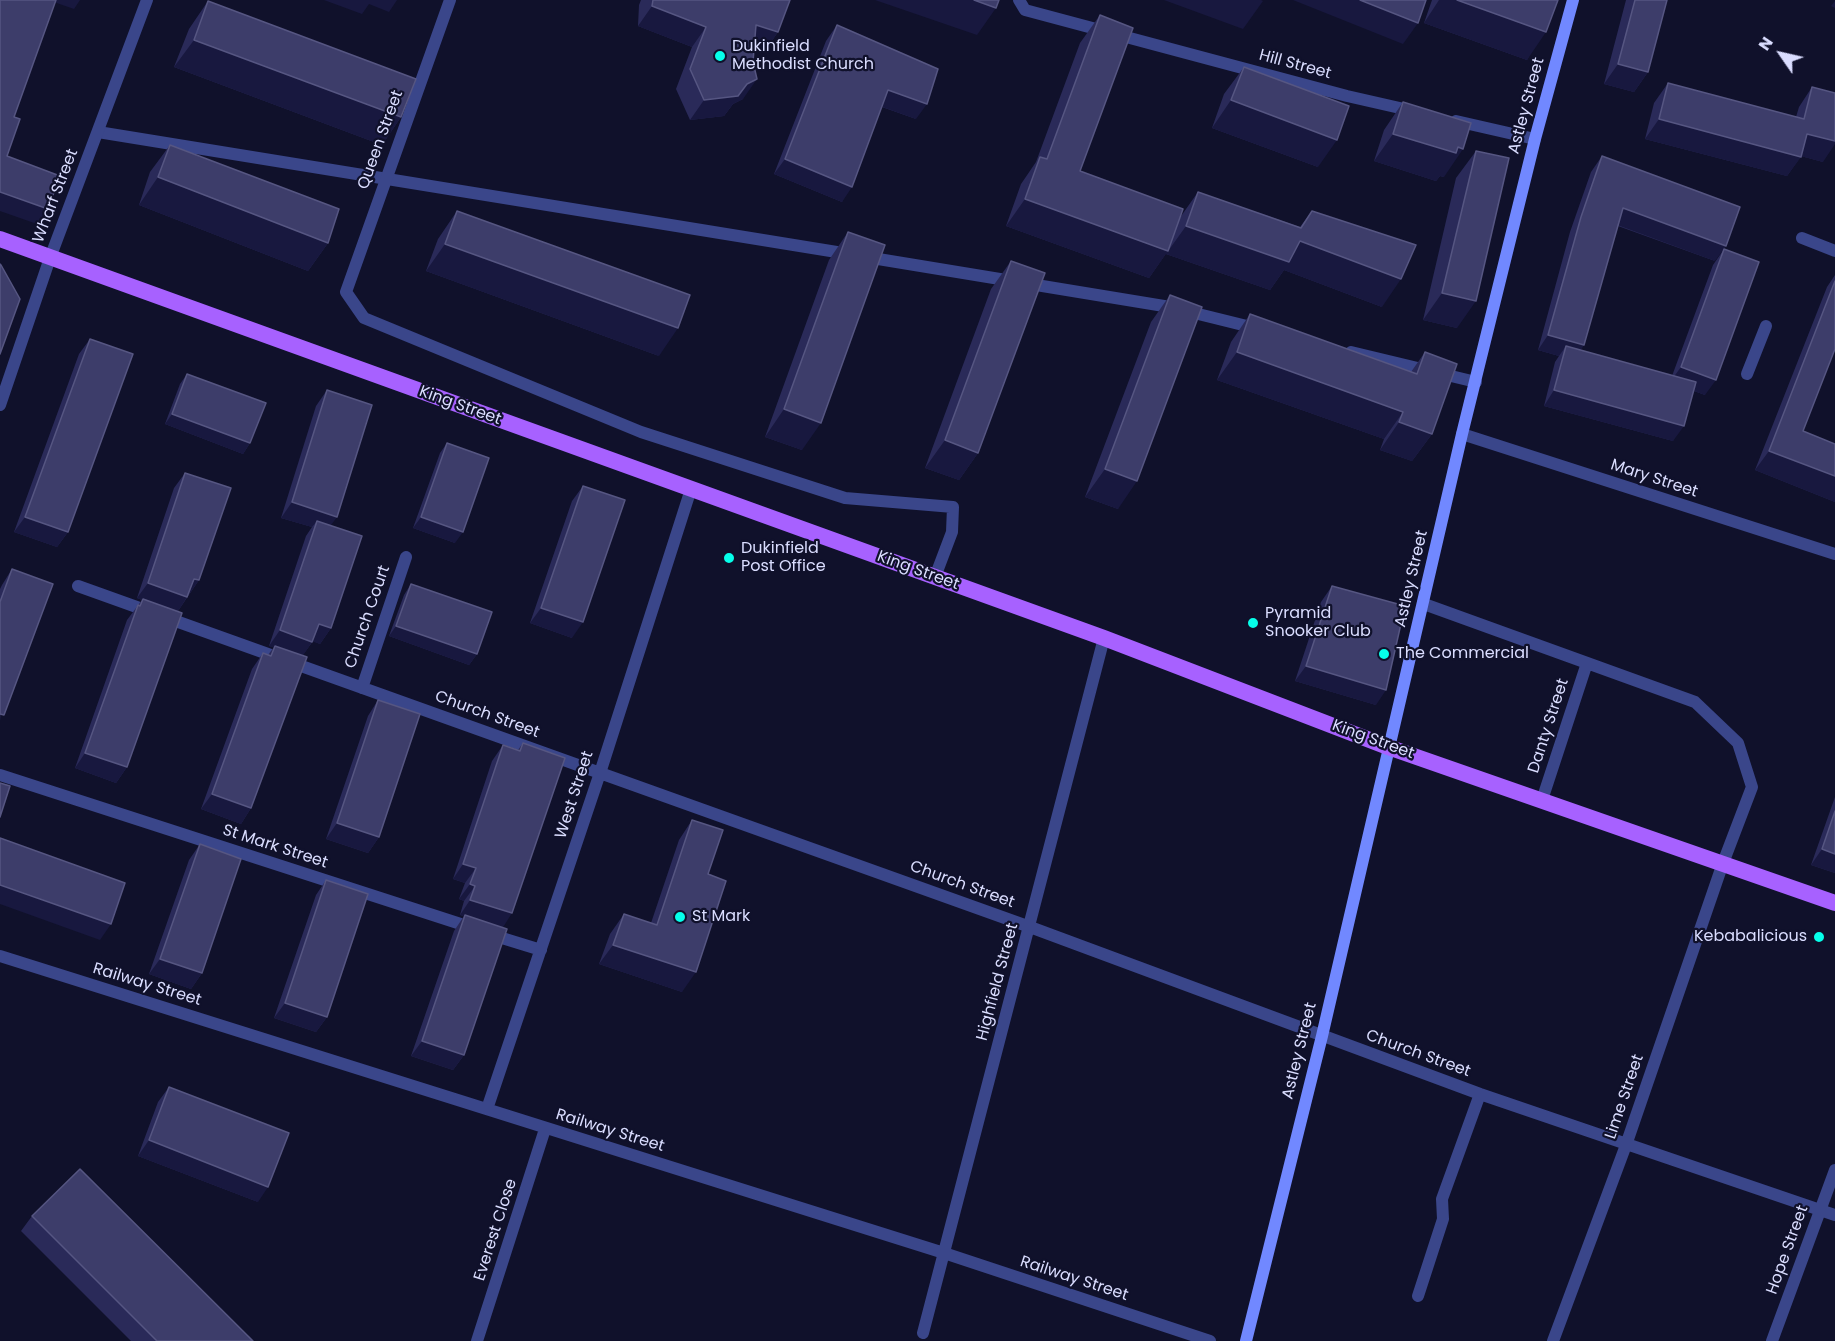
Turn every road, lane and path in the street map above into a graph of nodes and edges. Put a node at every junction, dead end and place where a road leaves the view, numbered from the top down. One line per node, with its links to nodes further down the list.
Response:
1 (147, 0): 7 (street, Wharf Street)
2 (450, 0): 9 (street, Queen Street)
3 (1019, 0): 5 (street, Hill Street)
4 (1573, 0): 8 (main road, Astley Street)
5 (1425, 114)
6 (1447, 119): 8 (street)
7 (98, 132): 9 (street); 13 (street, Wharf Street)
8 (1535, 140): 18 (main road, Astley Street)
9 (385, 179): 15 (street); 24 (street, Queen Street)
10 (1802, 238): 12 (street)
11 (0, 239): 13 (main road, King Street)
12 (1835, 251)
13 (50, 258): 19 (street, Wharf Street); 21 (main road, King Street)
14 (1766, 326): 17 (street)
15 (1272, 332)
16 (1340, 349): 18 (street)
17 (1747, 374)
18 (1476, 382): 20 (main road, Astley Street)
19 (0, 405)
20 (1462, 434): 22 (street, Mary Street); 26 (main road, Astley Street)
21 (691, 489): 24 (main road, King Street); 31 (street, West Street)
22 (1835, 554)
23 (406, 557): 29 (street, Church Court)
24 (935, 577): 27 (main road, King Street)
25 (78, 586): 29 (street, Church Street)
26 (1424, 604): 28 (street, Lime Street); 30 (main road, Astley Street)
27 (1104, 638): 30 (main road, King Street); 36 (street, Highfield Street)
28 (1587, 663): 33 (street, Danty Street); 34 (street, Lime Street)
29 (362, 688): 31 (street, Church Street)
30 (1388, 747): 33 (main road, King Street); 39 (main road, Astley Street)
31 (600, 773): 36 (street, Church Street); 37 (street, West Street)
32 (0, 775): 37 (street, St Mark Street)
33 (1542, 800): 34 (main road, King Street)
34 (1723, 863): 35 (main road, King Street); 43 (street, Lime Street)
35 (1835, 903)
36 (1030, 927): 39 (street, Church Street); 47 (street, Highfield Street)
37 (541, 950): 41 (street, West Street)
38 (0, 956): 41 (street, Railway Street)
39 (1322, 1036): 40 (street, Church Street); 52 (main road, Astley Street)
40 (1480, 1094): 43 (street, Church Street); 48 (street)
41 (488, 1109): 42 (street, Railway Street)
42 (546, 1129): 47 (street, Railway Street); 50 (street, Everest Close)
43 (1626, 1144): 45 (street, Church Street); 53 (street, Lime Street)
44 (1835, 1170): 45 (street, Hope Street)
45 (1821, 1209): 46 (street, Church Street); 54 (street, Hope Street)
46 (1835, 1215)
47 (944, 1253): 49 (street, Highfield Street); 51 (street, Railway Street)
48 (1418, 1296)
49 (923, 1333)
50 (477, 1341)
51 (1210, 1341)
52 (1246, 1341)
53 (1553, 1341)
54 (1772, 1341)

